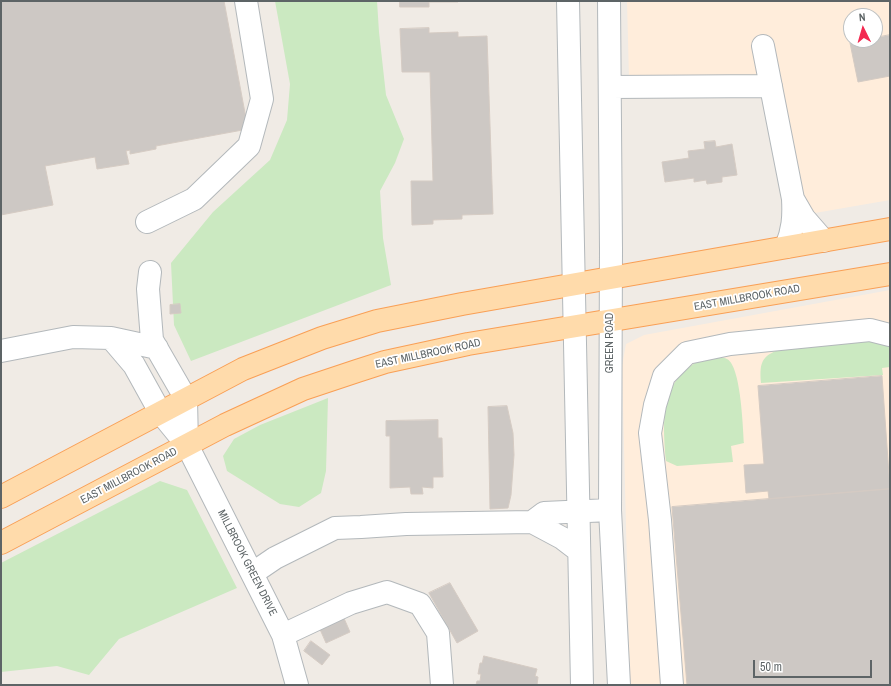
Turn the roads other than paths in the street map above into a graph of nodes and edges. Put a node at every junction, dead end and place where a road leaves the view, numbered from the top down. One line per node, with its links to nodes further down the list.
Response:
1 (246, 1): 8 (street)
2 (568, 1): 15 (street)
3 (609, 1): 6 (street, GREEN ROAD)
4 (763, 46): 5 (street)
5 (771, 86): 6 (street); 7 (street)
6 (610, 87): 14 (street, GREEN ROAD)
7 (793, 199): 10 (street); 11 (street)
8 (147, 222)
9 (890, 229): 10 (main road)
10 (824, 241): 11 (main road)
11 (786, 247): 14 (main road)
12 (150, 272): 20 (street)
13 (890, 274): 16 (main road, EAST MILLBROOK ROAD)
14 (611, 278): 15 (main road); 16 (street, GREEN ROAD)
15 (574, 284): 17 (street); 22 (main road)
16 (610, 322): 17 (main road, EAST MILLBROOK ROAD); 26 (street, GREEN ROAD)
17 (575, 327): 24 (main road, EAST MILLBROOK ROAD); 27 (street)
18 (890, 335): 37 (street)
19 (111, 338): 20 (street); 21 (street); 23 (street)
20 (157, 348): 22 (street)
21 (1, 351)
22 (186, 399): 23 (main road); 24 (street)
23 (160, 412): 24 (street); 25 (main road)
24 (187, 445): 29 (main road, EAST MILLBROOK ROAD); 31 (street, MILLBROOK GREEN DRIVE)
25 (1, 497)
26 (610, 510): 27 (street); 36 (street, GREEN ROAD)
27 (578, 511): 28 (street); 30 (street)
28 (532, 522): 30 (street); 31 (street)
29 (1, 543)
30 (579, 551): 35 (street)
31 (253, 572): 32 (street, MILLBROOK GREEN DRIVE)
32 (283, 635): 33 (street, MILLBROOK GREEN DRIVE); 34 (street)
33 (297, 685)
34 (442, 685)
35 (582, 685)
36 (619, 685)
37 (672, 685)

